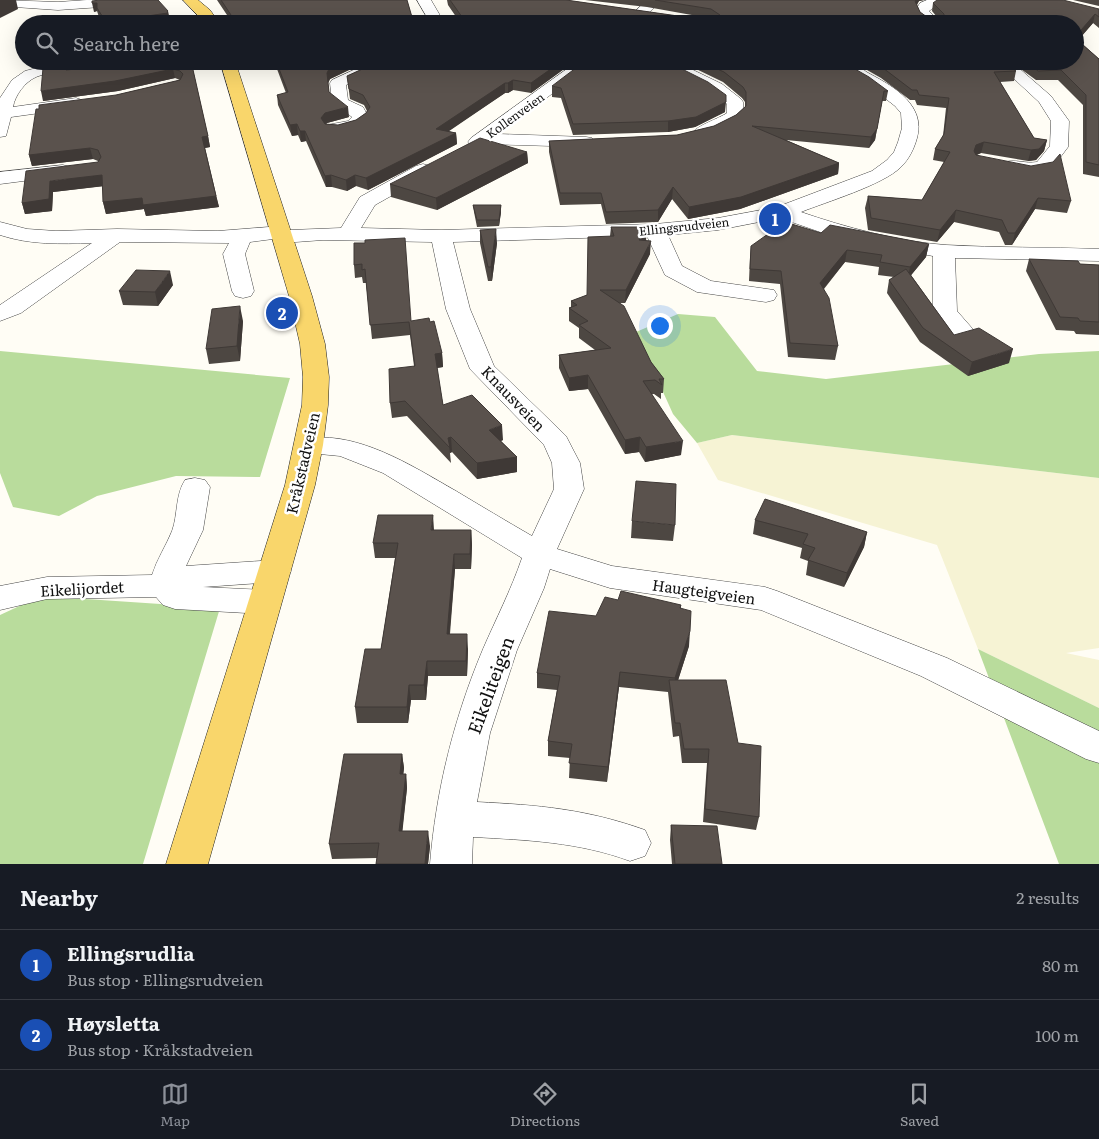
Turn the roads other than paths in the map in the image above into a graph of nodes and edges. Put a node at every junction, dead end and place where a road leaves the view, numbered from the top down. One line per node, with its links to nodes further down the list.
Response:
1 (190, 0): 11 (main road)
2 (424, 0): 12 (street)
3 (655, 0): 9 (street)
4 (937, 0): 14 (street)
5 (112, 1): 6 (street); 7 (street)
6 (130, 1)
7 (0, 2)
8 (621, 9): 9 (street)
9 (640, 12): 10 (street); 13 (street)
10 (658, 14)
11 (207, 15)
12 (433, 15)
13 (637, 15)
14 (924, 15)
15 (41, 70): 22 (street)
16 (230, 70): 41 (main road, Kråkstadveien)
17 (366, 70): 26 (street)
18 (576, 70): 29 (street, Kollenveien)
19 (676, 70): 28 (street)
20 (850, 70): 36 (street, Ellingsrudveien)
21 (1011, 70): 33 (street)
22 (22, 79): 23 (street); 25 (street)
23 (0, 80)
24 (90, 102): 25 (street)
25 (3, 105): 27 (street)
26 (332, 129)
27 (0, 132)
28 (685, 136)
29 (483, 139): 30 (street); 31 (street, Kollenveien)
30 (601, 142)
31 (458, 152)
32 (441, 160): 40 (street)
33 (1000, 164)
34 (84, 168): 35 (street)
35 (0, 178)
36 (782, 212): 38 (street, Ellingsrudveien); 45 (street)
37 (154, 223): 42 (street)
38 (655, 230): 43 (street, Ellingsrudveien); 48 (street)
39 (3, 232): 42 (street, Ellingsrudveien)
40 (347, 234): 41 (street, Ellingsrudveien); 43 (street, Ellingsrudveien)
41 (282, 235): 44 (street, Ellingsrudveien); 51 (main road, Kråkstadveien)
42 (114, 236): 44 (street, Ellingsrudveien); 49 (street)
43 (441, 236): 53 (street, Knausveien)
44 (242, 237): 47 (street)
45 (944, 251): 46 (street); 50 (street)
46 (1099, 255)
47 (243, 291)
48 (766, 295)
49 (0, 314)
50 (966, 335)
51 (309, 446): 53 (street, Haugteigveien); 55 (main road, Kråkstadveien)
52 (195, 487): 54 (street)
53 (539, 554): 57 (street, Haugteigveien); 58 (street, Eikeliteigen)
54 (164, 586): 55 (street, Eikelijordet); 56 (street, Eikelijordet)
55 (270, 587): 60 (main road, Kråkstadveien)
56 (0, 598)
57 (1099, 748)
58 (454, 819): 59 (street); 61 (street, Eikeliteigen)
59 (630, 843)
60 (188, 864)
61 (451, 864)

